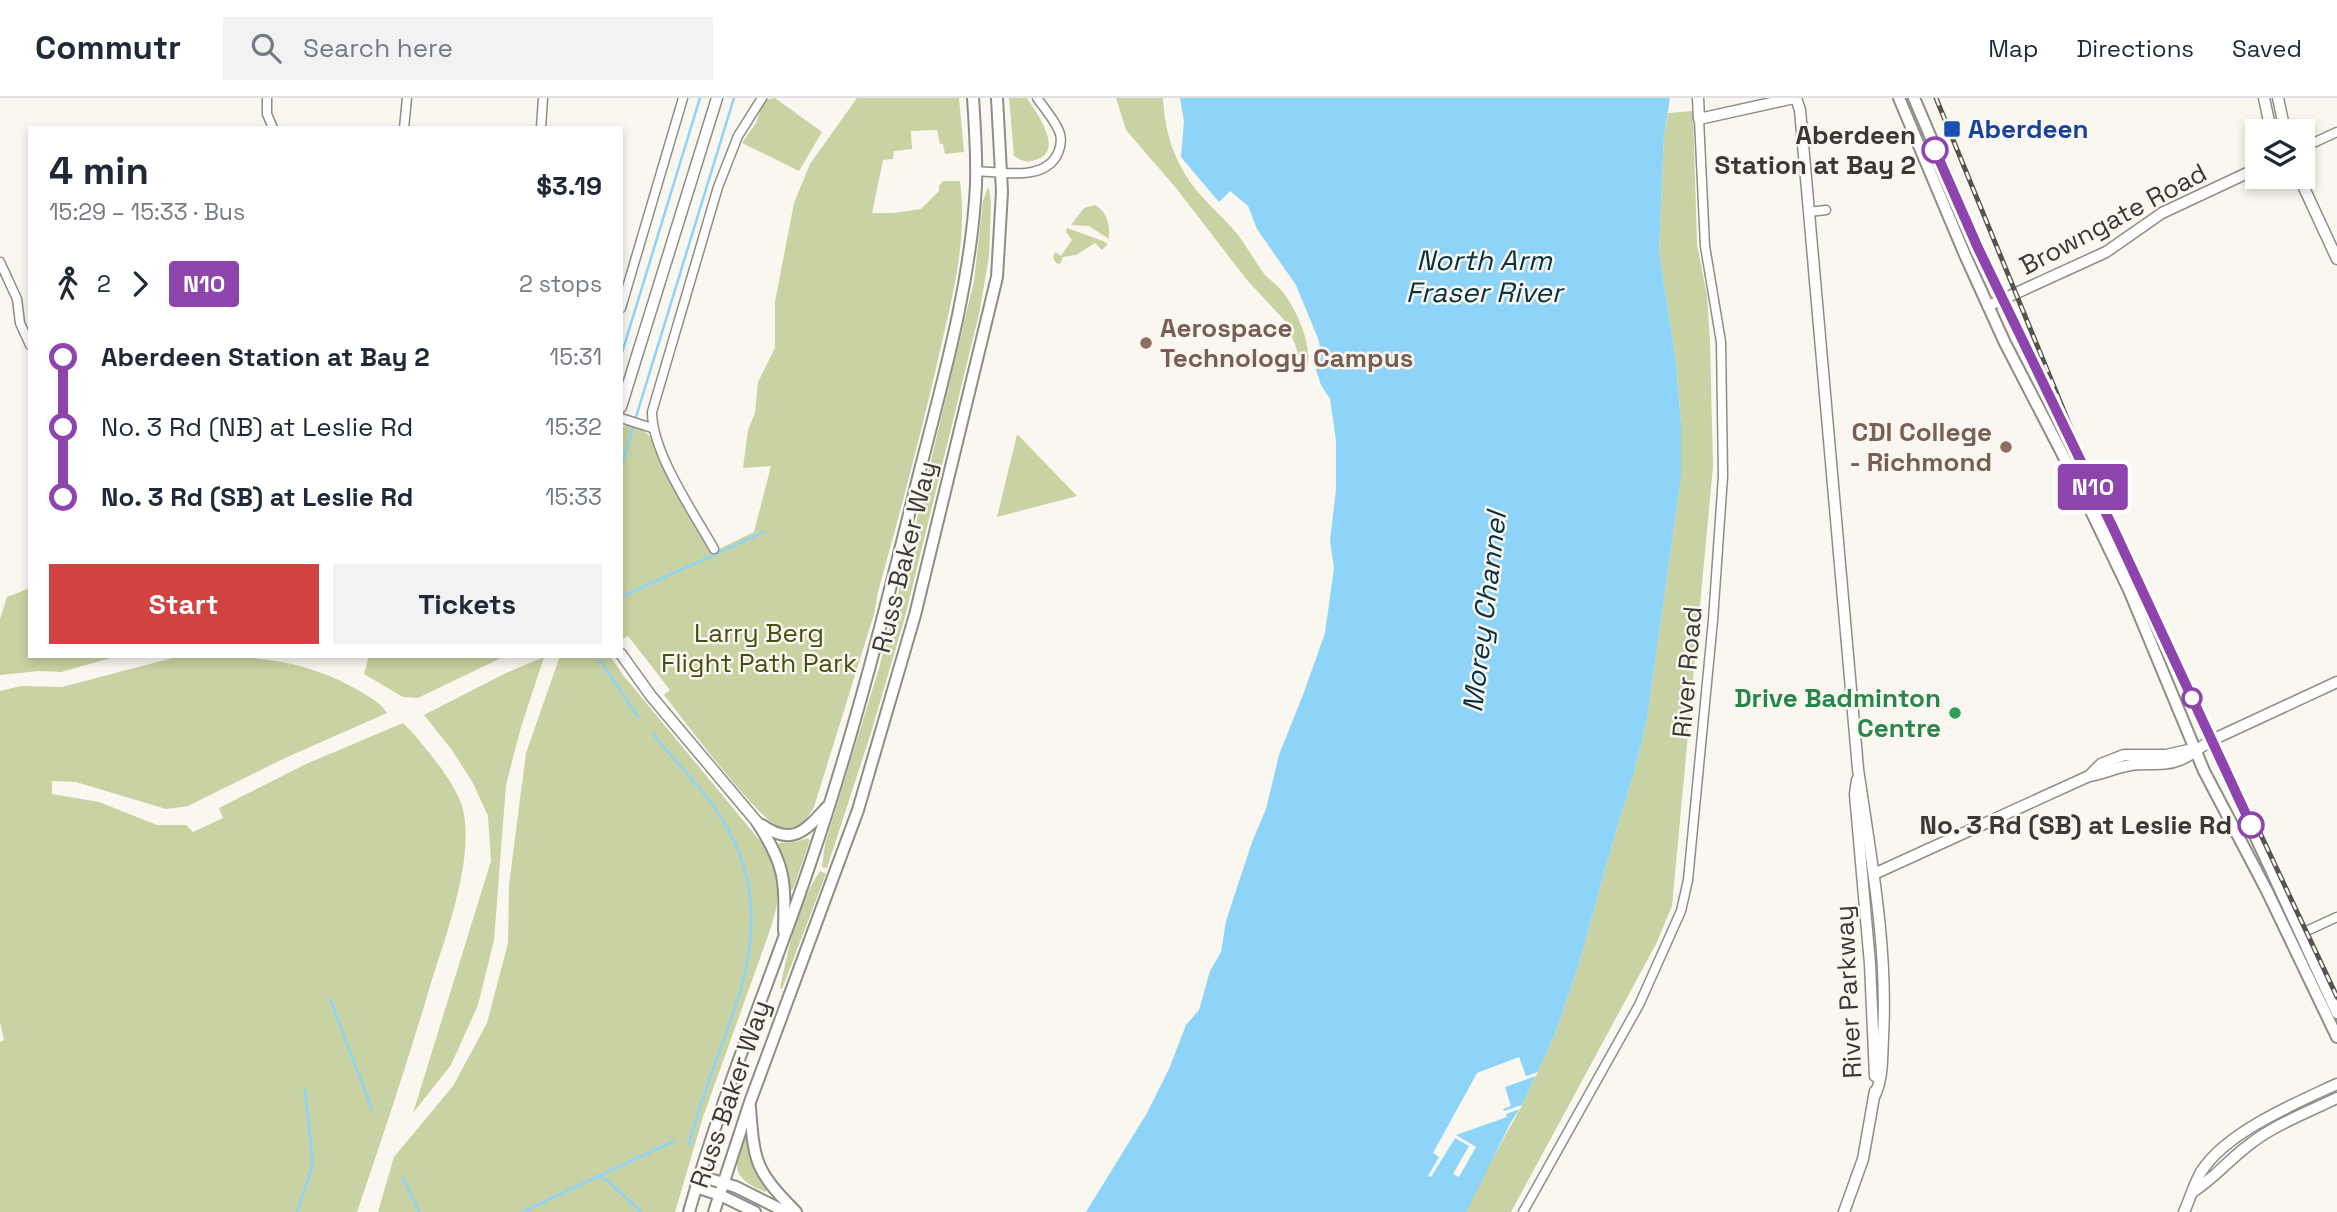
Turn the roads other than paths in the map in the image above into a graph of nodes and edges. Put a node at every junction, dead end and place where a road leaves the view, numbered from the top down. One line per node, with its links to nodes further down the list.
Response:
1 (267, 98): 19 (street)
2 (407, 98): 20 (street)
3 (543, 98): 21 (street)
4 (683, 98): 33 (street)
5 (717, 98): 36 (street)
6 (762, 98): 38 (street)
7 (973, 98): 24 (main road, Russ Baker Way)
8 (997, 98): 25 (main road, Russ Baker Way)
9 (1037, 98): 25 (street)
10 (1698, 98): 16 (street, River Road)
11 (1795, 98): 16 (street); 29 (street)
12 (1899, 98): 34 (main road)
13 (1914, 98): 32 (main road)
14 (2264, 98): 17 (street)
15 (2277, 98): 18 (street)
16 (1699, 119): 66 (street, River Road)
17 (2268, 119)
18 (2282, 119)
19 (272, 126)
20 (404, 126)
21 (541, 126)
22 (2337, 132): 23 (street)
23 (2315, 142)
24 (976, 171): 25 (street); 45 (main road, Russ Baker Way)
25 (1001, 172): 57 (main road, Russ Baker Way)
26 (2245, 175): 32 (street, Browngate Road)
27 (2305, 189): 30 (street)
28 (1826, 210): 29 (street)
29 (1809, 212): 44 (street)
30 (2337, 259)
31 (0, 262): 35 (street)
32 (2003, 299): 34 (street, Browngate Road); 42 (main road)
33 (623, 301)
34 (1988, 306): 43 (main road)
35 (28, 341)
36 (623, 401)
37 (623, 419): 38 (street)
38 (652, 428): 39 (street)
39 (714, 549)
40 (623, 657): 46 (street)
41 (2337, 682): 42 (street)
42 (2212, 740): 43 (street); 49 (main road)
43 (2195, 749): 47 (street); 52 (main road)
44 (1858, 769): 47 (street, River Parkway); 53 (street, River Parkway)
45 (830, 803): 46 (main road); 50 (main road, Russ Baker Way)
46 (757, 822): 50 (main road)
47 (1874, 874): 53 (street); 55 (street, River Parkway)
48 (2337, 917): 49 (street)
49 (2302, 933): 51 (main road)
50 (784, 941): 58 (main road, Russ Baker Way)
51 (2337, 1013)
52 (2337, 1037)
53 (1873, 1039): 55 (street, River Parkway)
54 (2337, 1084): 60 (street)
55 (1875, 1095): 67 (street)
56 (2337, 1098): 60 (street)
57 (750, 1102): 59 (main road, Russ Baker Way); 65 (main road)
58 (698, 1181): 59 (main road); 61 (main road, Russ Baker Way)
59 (722, 1189): 62 (main road, Russ Baker Way); 63 (main road); 64 (main road)
60 (2194, 1191): 68 (street)
61 (689, 1212)
62 (714, 1212)
63 (755, 1212)
64 (786, 1212)
65 (796, 1212)
66 (1523, 1212)
67 (1844, 1212)
68 (2184, 1212)

